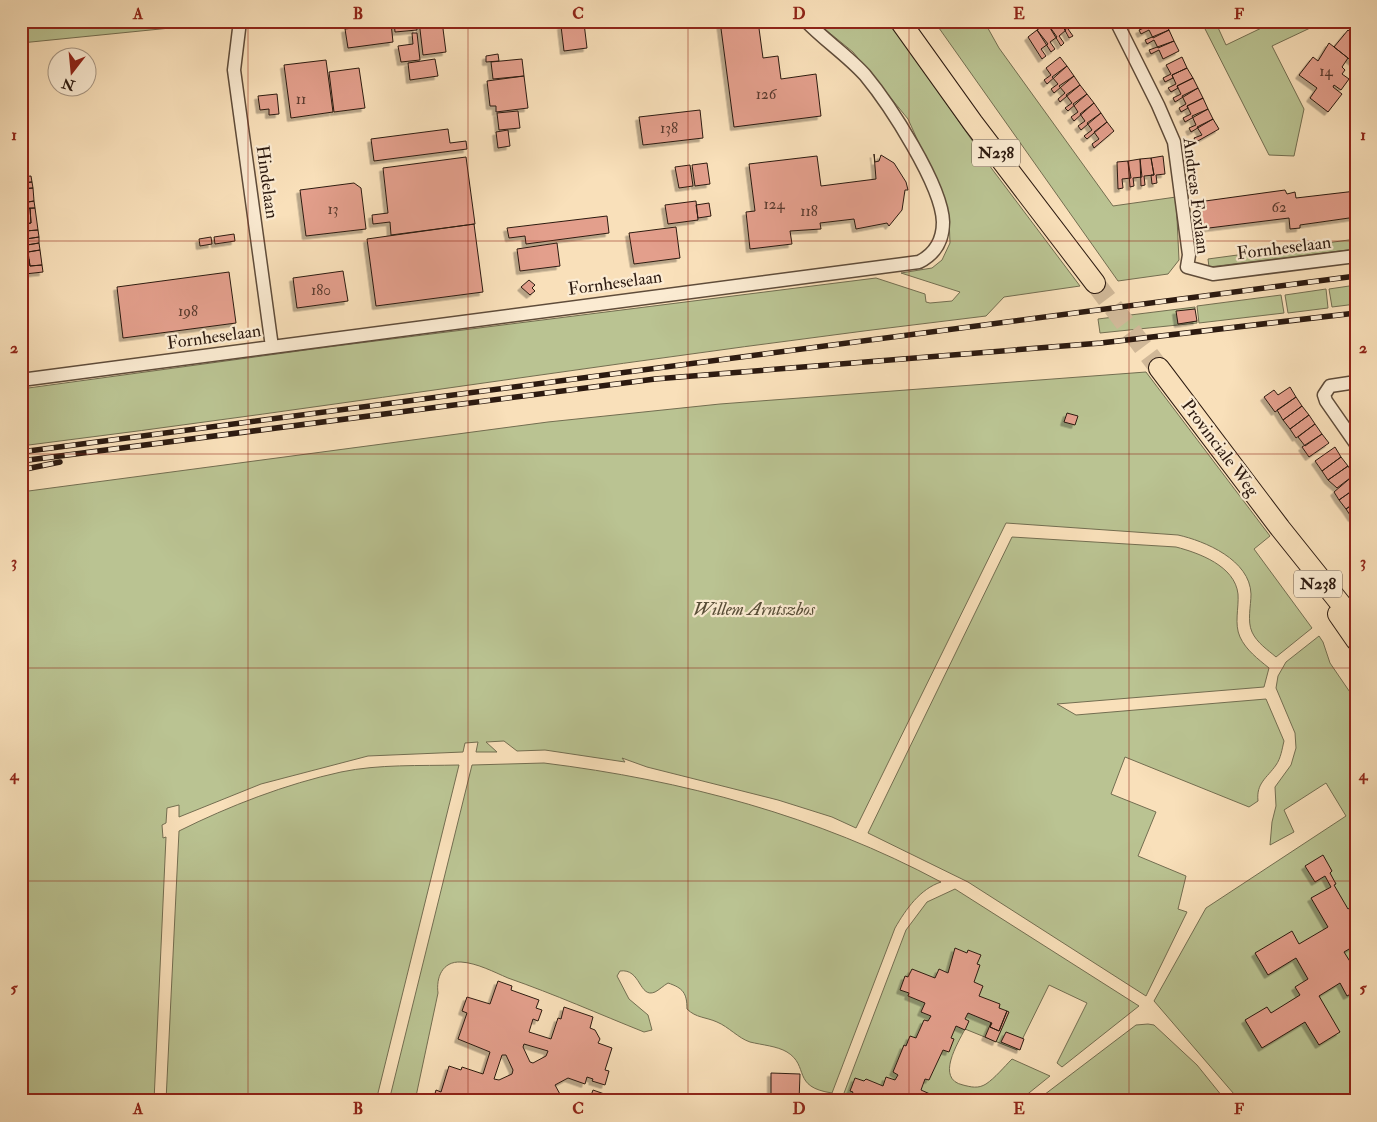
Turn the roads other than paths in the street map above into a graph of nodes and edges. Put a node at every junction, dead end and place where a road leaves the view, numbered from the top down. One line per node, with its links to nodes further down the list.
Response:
1 (240, 21): 8 (street, Hindelaan)
2 (806, 21): 8 (street, Fornheselaan)
3 (900, 21): 7 (main road, N238)
4 (1116, 21): 6 (street, Andreas Foxlaan)
5 (1356, 256): 6 (street, Fornheselaan)
6 (1187, 268)
7 (1095, 283)
8 (272, 347): 10 (street, Fornheselaan)
9 (1159, 368): 13 (main road, Provinciale Weg / N238)
10 (21, 380)
11 (1356, 382): 12 (street)
12 (1356, 444)
13 (1280, 528): 14 (main road, Provinciale Weg / N238); 15 (main road, Provinciale Weg / N238)
14 (1356, 623)
15 (1356, 640)

